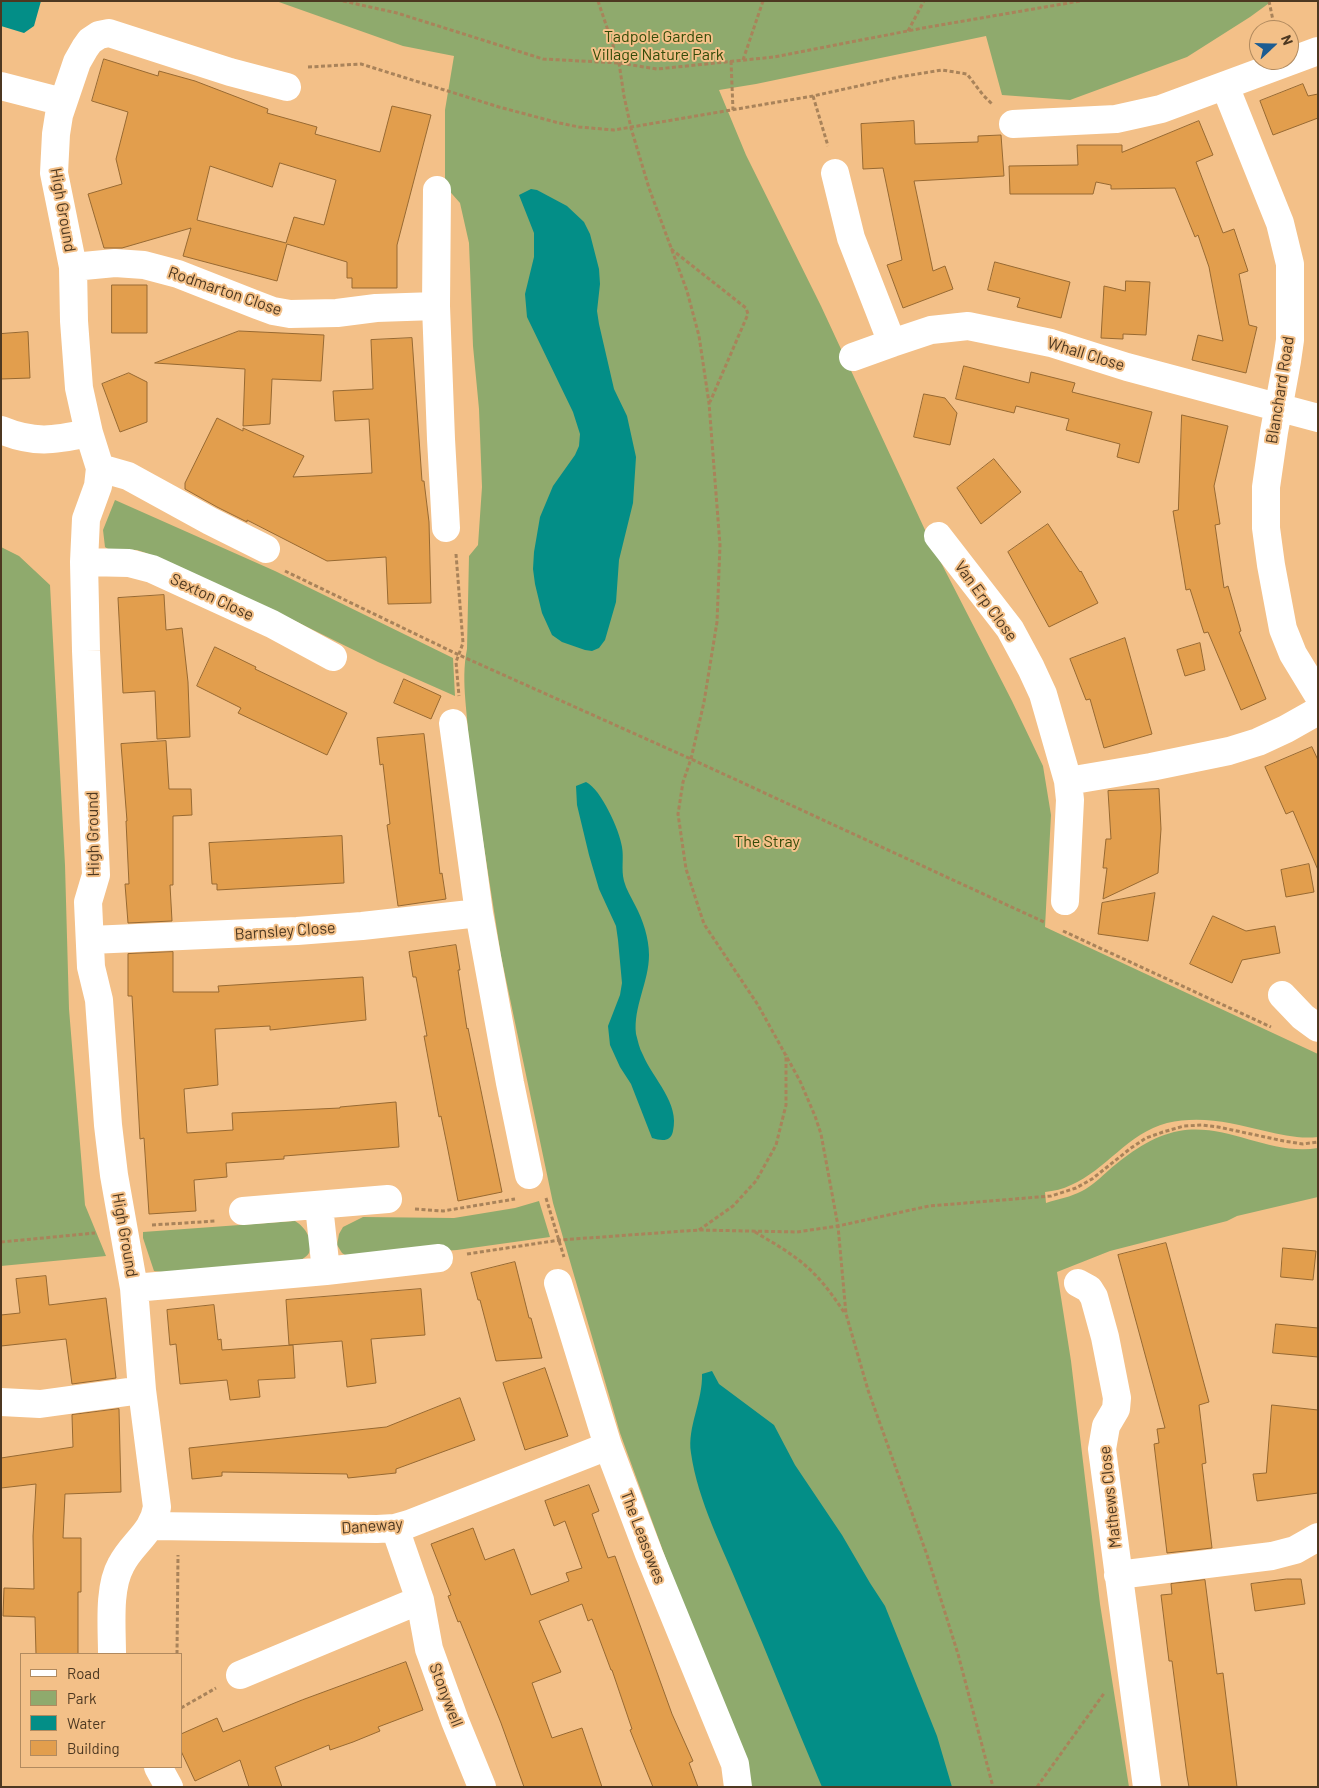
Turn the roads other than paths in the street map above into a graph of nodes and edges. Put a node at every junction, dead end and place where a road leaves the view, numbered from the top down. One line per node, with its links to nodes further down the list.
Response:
1 (1307, 55): 3 (street)
2 (1, 86): 5 (street)
3 (1225, 86): 6 (street); 13 (street, Blanchard Road)
4 (287, 87): 5 (street, High Ground)
5 (63, 102): 9 (street, High Ground)
6 (1013, 124)
7 (835, 173): 11 (street)
8 (437, 190): 10 (street)
9 (73, 267): 10 (street, Rodmarton Close); 16 (street, High Ground)
10 (436, 306): 18 (street)
11 (892, 343): 12 (street, Whall Close); 13 (street, Whall Close)
12 (853, 357)
13 (1279, 406): 14 (street, Whall Close); 23 (street, Blanchard Road)
14 (1318, 418)
15 (1, 430): 16 (street)
16 (89, 433): 17 (street, High Ground)
17 (100, 468): 20 (street); 21 (street, High Ground)
18 (446, 528)
19 (938, 536): 26 (street, Van Erp Close)
20 (266, 549)
21 (84, 562): 22 (street, Sexton Close); 29 (street, High Ground)
22 (333, 657)
23 (1318, 695)
24 (1318, 711): 26 (street)
25 (453, 723): 28 (street)
26 (1068, 781): 27 (street, Van Erp Close)
27 (1065, 901)
28 (479, 913): 29 (street, Barnsley Close); 32 (street)
29 (90, 940): 40 (street, High Ground)
30 (1282, 995): 31 (street)
31 (1318, 1028)
32 (523, 1186)
33 (388, 1199): 34 (street)
34 (319, 1206): 35 (street); 37 (street)
35 (243, 1211)
36 (439, 1258): 37 (street, High Ground)
37 (326, 1271): 40 (street, High Ground)
38 (558, 1283): 43 (street, The Leasowes)
39 (1078, 1283): 47 (street, Mathews Close)
40 (134, 1288): 41 (street, High Ground)
41 (142, 1390): 42 (street); 44 (street, High Ground)
42 (1, 1402)
43 (608, 1446): 45 (street, Daneway); 54 (street, The Leasowes)
44 (165, 1526): 45 (street, Daneway); 49 (street)
45 (395, 1528): 48 (street, Stonywell)
46 (1318, 1538): 47 (street)
47 (1118, 1575): 55 (street, Mathews Close)
48 (420, 1600): 50 (street); 53 (street, Stonywell)
49 (112, 1653)
50 (240, 1675)
51 (159, 1768): 52 (street)
52 (169, 1787)
53 (482, 1787)
54 (738, 1787)
55 (1147, 1787)

